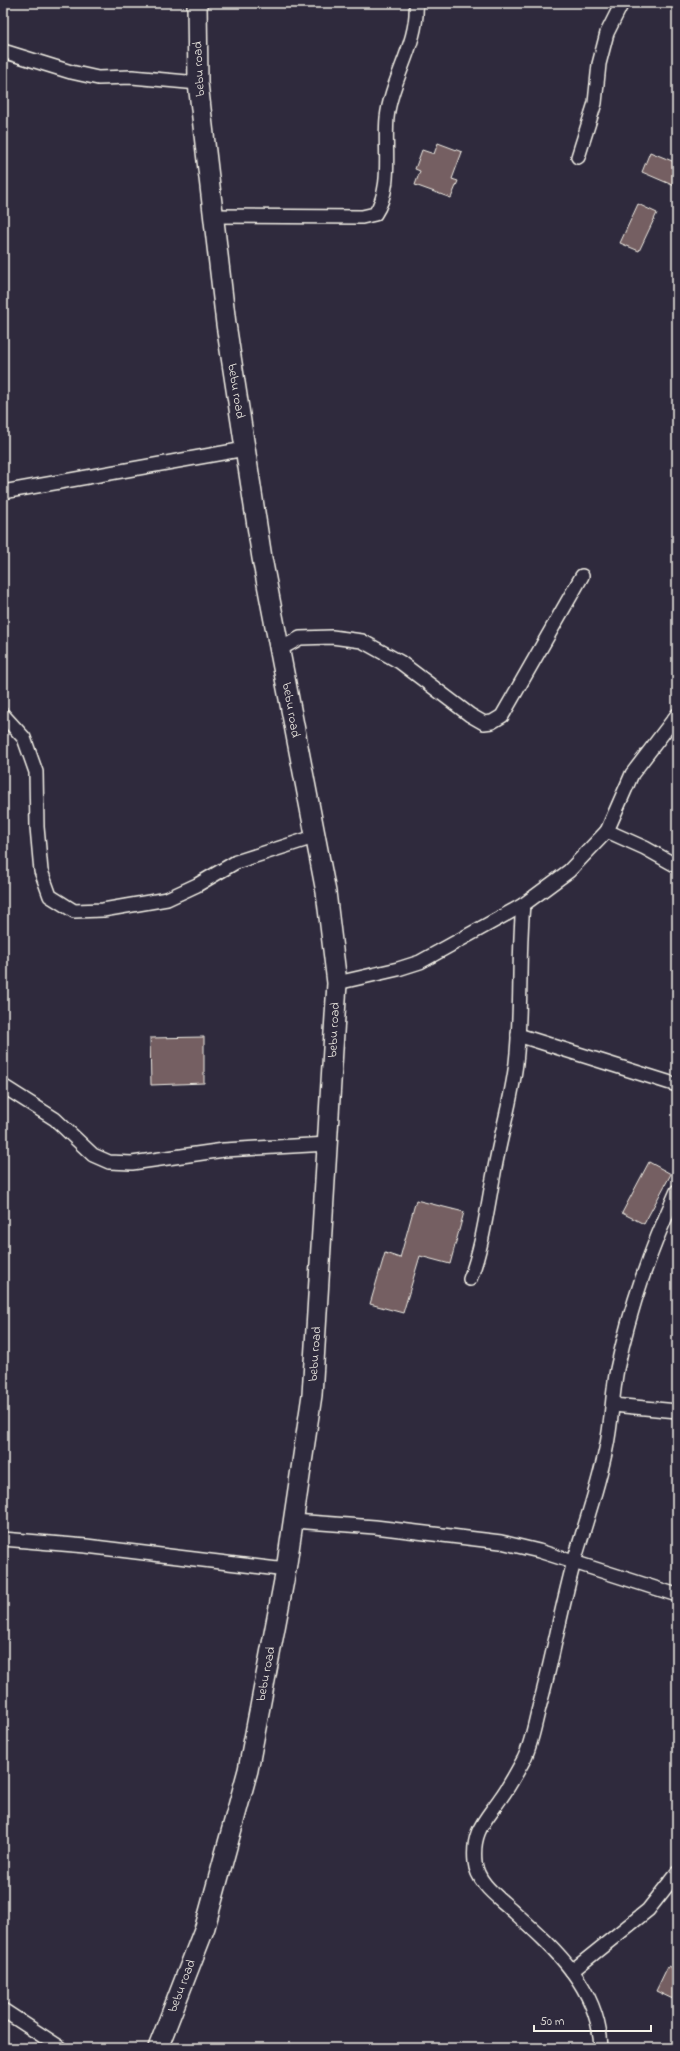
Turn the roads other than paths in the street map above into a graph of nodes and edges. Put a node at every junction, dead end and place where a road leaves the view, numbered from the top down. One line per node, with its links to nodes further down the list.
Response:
1 (197, 3): 5 (street, bebu road)
2 (416, 3): 7 (street)
3 (622, 3): 6 (street)
4 (3, 51): 5 (street)
5 (198, 83): 7 (street, bebu road)
6 (578, 157)
7 (212, 216): 8 (street, bebu road)
8 (245, 449): 9 (street); 11 (street, bebu road)
9 (3, 492)
10 (582, 576): 11 (street)
11 (280, 649): 15 (street, bebu road)
12 (3, 715): 15 (street)
13 (677, 715): 14 (street)
14 (607, 831): 16 (street); 17 (street)
15 (314, 836): 18 (street, bebu road)
16 (677, 866)
17 (523, 905): 18 (street); 19 (street)
18 (336, 982): 22 (street, bebu road)
19 (518, 1035): 20 (street); 24 (street)
20 (677, 1085)
21 (3, 1086): 22 (street)
22 (328, 1144): 27 (street, bebu road)
23 (677, 1191): 25 (street)
24 (470, 1279)
25 (613, 1405): 26 (street); 29 (street)
26 (677, 1411)
27 (294, 1521): 29 (street); 30 (street, bebu road)
28 (3, 1539): 30 (street)
29 (574, 1562): 31 (street); 33 (street)
30 (286, 1570): 36 (street, bebu road)
31 (677, 1595)
32 (677, 1873): 33 (street)
33 (572, 1971): 37 (street)
34 (3, 2010): 35 (street)
35 (61, 2048)
36 (158, 2048)
37 (601, 2048)

